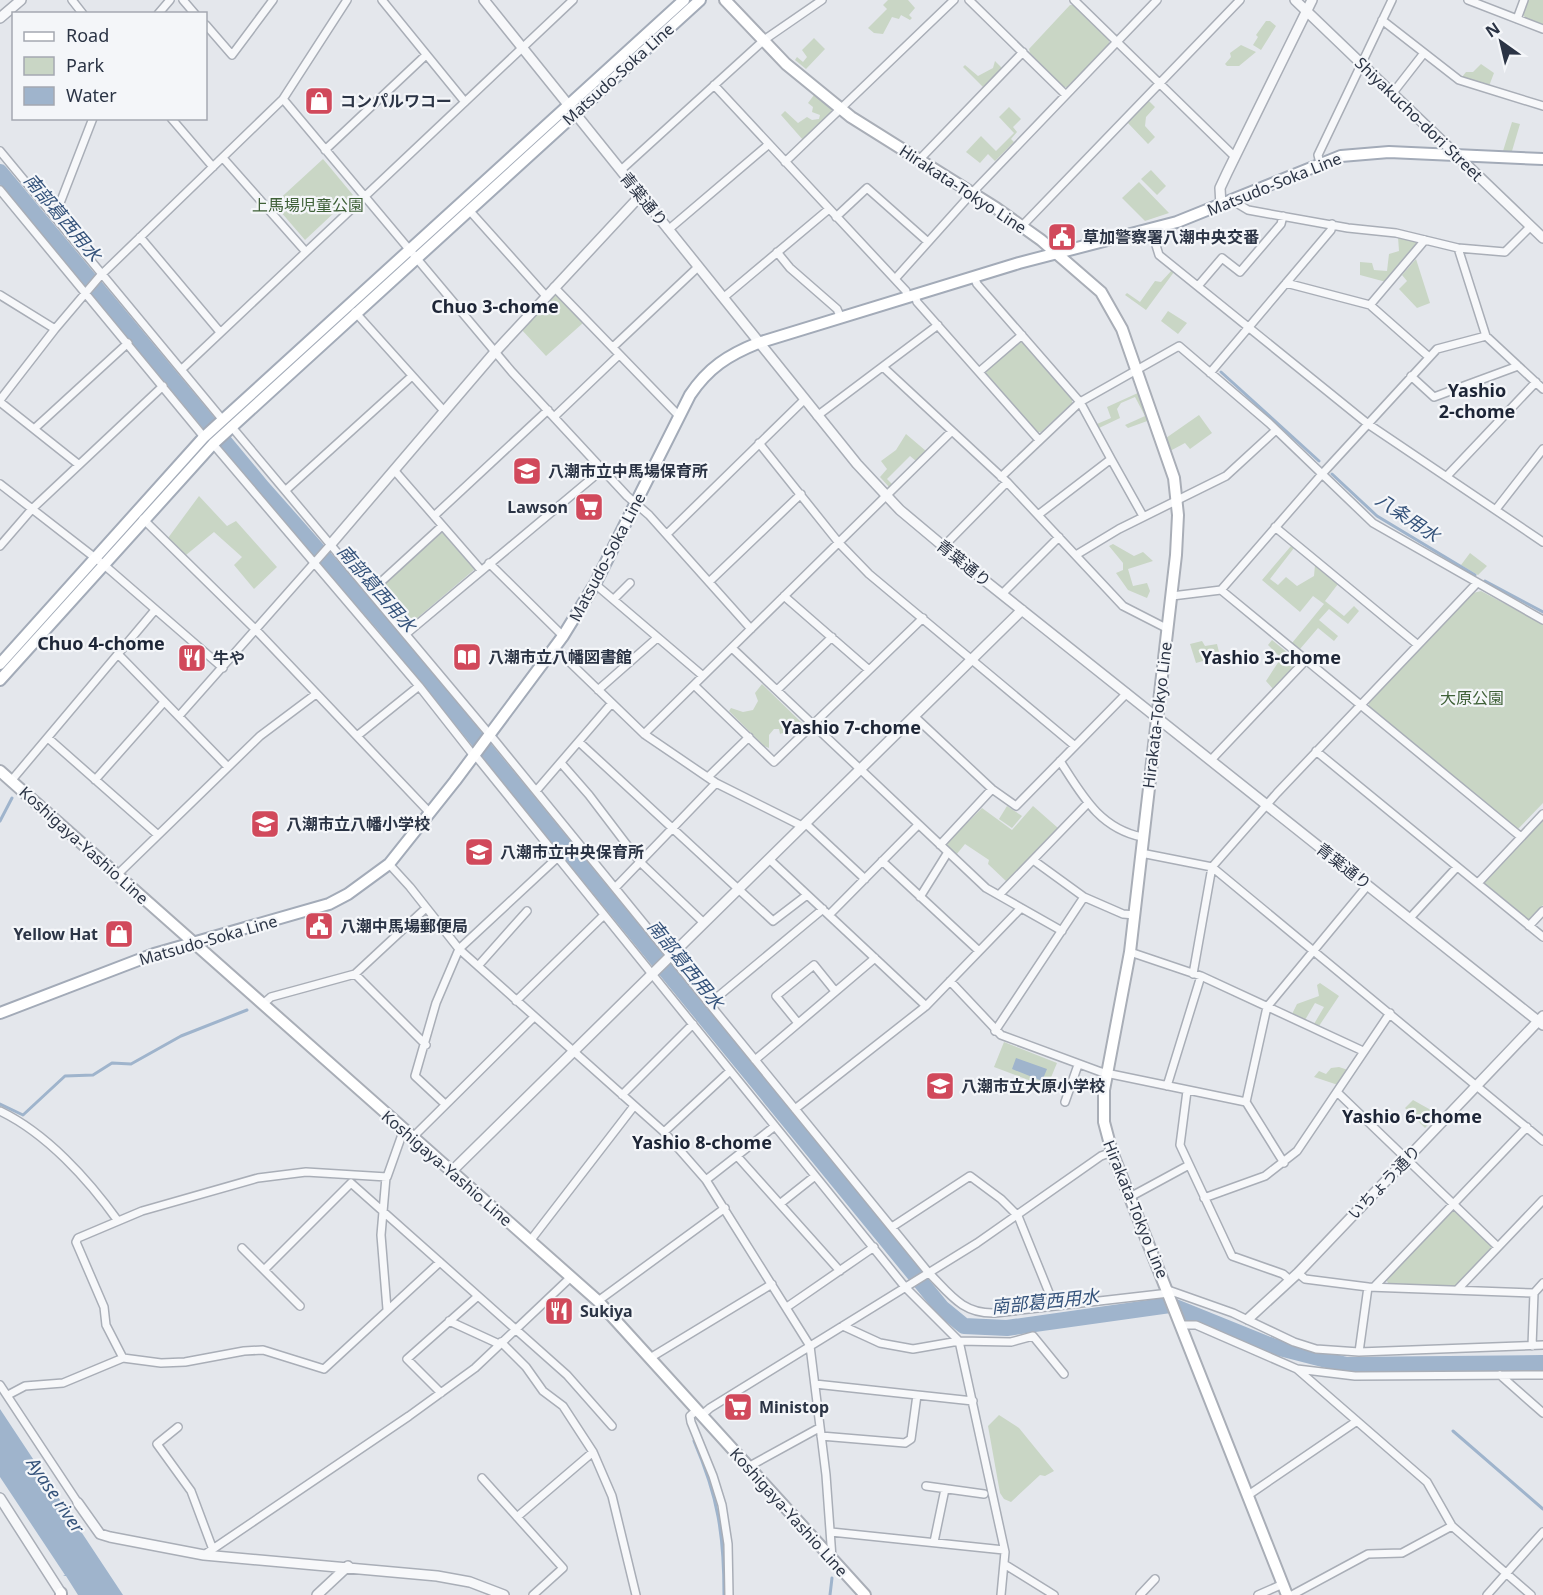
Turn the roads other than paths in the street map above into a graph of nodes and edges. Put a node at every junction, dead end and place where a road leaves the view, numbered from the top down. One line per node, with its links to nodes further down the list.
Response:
1 (21, 0): 28 (street)
2 (72, 0): 25 (street)
3 (170, 0): 26 (street)
4 (183, 0): 27 (street)
5 (273, 0): 31 (street)
6 (347, 0): 44 (street)
7 (382, 0): 38 (street)
8 (484, 0): 35 (street, 青葉通り)
9 (684, 0): 47 (main road, Matsudo-Soka Line)
10 (700, 0): 47 (main road, Matsudo-Soka Line)
11 (724, 0): 33 (main road, Hirakata-Tokyo Line)
12 (822, 0): 33 (street)
13 (954, 0): 48 (street)
14 (969, 0): 36 (street)
15 (1074, 0): 34 (street)
16 (1157, 0): 34 (street)
17 (1240, 0): 40 (street)
18 (1295, 0): 24 (street, Shiyakucho-dori Street)
19 (1312, 0): 24 (street)
20 (1392, 0): 30 (street)
21 (1468, 0): 29 (street)
22 (1524, 0): 29 (street)
23 (570, 1): 35 (street)
24 (1306, 11): 39 (street, Shiyakucho-dori Street); 55 (street)
25 (81, 12)
26 (160, 12)
27 (193, 12)
28 (0, 18)
29 (1517, 19): 32 (street)
30 (1382, 20): 37 (street); 39 (street)
31 (207, 26)
32 (1543, 29)
33 (764, 40): 41 (street); 48 (main road, Hirakata-Tokyo Line)
34 (1117, 42): 40 (street); 43 (street)
35 (523, 48): 45 (street); 47 (street, 青葉通り)
36 (1023, 52): 43 (street); 57 (street)
37 (1424, 53): 42 (street); 46 (street)
38 (426, 55): 45 (street); 52 (street)
39 (1361, 64): 42 (street, Shiyakucho-dori Street); 60 (street)
40 (1160, 83): 55 (street); 75 (street)
41 (714, 85): 51 (street); 62 (street)
42 (1392, 94): 54 (street, Shiyakucho-dori Street)
43 (1066, 95): 64 (street)
44 (283, 99): 52 (street); 56 (street)
45 (465, 102): 66 (street)
46 (1543, 106)
47 (572, 109): 62 (street, 青葉通り); 70 (main road, Matsudo-Soka Line); 86 (main road, Matsudo-Soka Line)
48 (840, 109): 57 (main road, Hirakata-Tokyo Line); 59 (street)
49 (92, 120): 71 (street)
50 (173, 120): 61 (street)
51 (769, 144): 59 (street); 78 (street)
52 (325, 150): 66 (street)
53 (0, 151): 71 (street)
54 (1457, 155): 58 (main road, Matsudo-Soka Line); 60 (main road, Matsudo-Soka Line); 76 (street, Shiyakucho-dori Street)
55 (1234, 156): 68 (street)
56 (223, 158): 61 (street); 84 (street)
57 (920, 159): 64 (main road, Hirakata-Tokyo Line)
58 (1543, 159)
59 (785, 162): 69 (street)
60 (1320, 164): 67 (main road, Matsudo-Soka Line)
61 (213, 167): 79 (street)
62 (621, 170): 65 (street, 青葉通り)
63 (0, 190): 95 (street)
64 (972, 193): 75 (main road, Hirakata-Tokyo Line); 82 (street)
65 (640, 196): 78 (street, 青葉通り); 94 (street)
66 (364, 197): 84 (street); 86 (street)
67 (1233, 201): 68 (main road, Matsudo-Soka Line); 72 (street)
68 (1221, 206): 77 (main road, Matsudo-Soka Line)
69 (829, 209): 73 (street); 85 (street)
70 (469, 210): 86 (main road, Matsudo-Soka Line); 97 (street)
71 (55, 216): 89 (street)
72 (1283, 216): 74 (street); 93 (street)
73 (836, 217): 82 (street); 91 (street)
74 (1332, 224): 81 (street); 92 (street)
75 (1022, 226): 87 (main road, Hirakata-Tokyo Line)
76 (1531, 226): 80 (street, Shiyakucho-dori Street); 83 (street)
77 (1151, 229): 87 (main road, Matsudo-Soka Line); 93 (street)
78 (668, 230): 88 (street, 青葉通り)
79 (140, 237): 89 (street); 106 (street)
80 (1543, 238)
81 (1425, 240): 83 (street); 100 (street)
82 (928, 242): 91 (street)
83 (1458, 248): 108 (street)
84 (306, 252): 106 (street)
85 (777, 252): 99 (street); 102 (street)
86 (414, 253): 101 (main road, Matsudo-Soka Line); 112 (street); 134 (main road, Matsudo-Soka Line)
87 (1056, 253): 90 (main road, Matsudo-Soka Line); 118 (main road, Hirakata-Tokyo Line)
88 (698, 267): 99 (street, 青葉通り); 111 (street)
89 (102, 275): 95 (street); 117 (street)
90 (974, 277): 98 (main road, Matsudo-Soka Line); 107 (street)
91 (895, 279): 98 (street)
92 (1287, 283): 100 (street); 104 (street)
93 (1198, 286): 104 (street)
94 (554, 287): 97 (street); 111 (street)
95 (87, 290): 105 (street); 109 (street)
96 (0, 295): 105 (street)
97 (546, 296): 112 (street)
98 (911, 296): 102 (main road, Matsudo-Soka Line); 103 (street)
99 (723, 298): 110 (street, 青葉通り)
100 (1370, 305): 114 (street)
101 (355, 312): 121 (street); 134 (main road, Matsudo-Soka Line)
102 (841, 318): 110 (main road, Matsudo-Soka Line)
103 (938, 325): 116 (street); 119 (street)
104 (1248, 328): 120 (street); 135 (street)
105 (55, 329): 127 (street)
106 (220, 332): 117 (street)
107 (1022, 335): 119 (street); 128 (street)
108 (1486, 336): 114 (street); 115 (street)
109 (128, 343): 124 (street); 136 (street)
110 (758, 343): 126 (street, 青葉通り); 131 (main road, Matsudo-Soka Line)
111 (613, 347): 113 (street)
112 (495, 352): 129 (street); 130 (street)
113 (619, 355): 131 (street); 133 (street)
114 (1429, 357): 122 (street)
115 (1518, 366): 122 (street); 123 (street)
116 (883, 367): 132 (street); 137 (street)
117 (182, 369): 134 (street)
118 (1137, 369): 120 (street); 128 (street); 154 (main road, Hirakata-Tokyo Line)
119 (980, 372): 140 (street)
120 (1210, 373): 138 (street)
121 (412, 376): 130 (street); 151 (street)
122 (1411, 376): 135 (street)
123 (1536, 382): 125 (street); 148 (street)
124 (163, 386): 139 (street); 144 (street)
125 (1543, 389)
126 (804, 400): 132 (street, 青葉通り); 141 (street)
127 (0, 401): 136 (street)
128 (1080, 402): 140 (street); 143 (street)
129 (548, 410): 133 (street); 158 (street)
130 (444, 411): 146 (street)
131 (679, 416): 155 (main road, Matsudo-Soka Line)
132 (817, 416): 153 (street, 青葉通り)
133 (554, 417): 145 (street)
134 (227, 423): 139 (main road, Matsudo-Soka Line); 151 (street)
135 (1368, 424): 147 (street); 148 (street)
136 (34, 429): 144 (street)
137 (952, 430): 149 (street); 153 (street)
138 (1276, 430): 147 (street); 154 (street)
139 (209, 440): 161 (main road, Matsudo-Soka Line); 172 (main road, Matsudo-Soka Line); 174 (street)
140 (1039, 440): 149 (street)
141 (759, 443): 152 (street); 164 (street)
142 (1543, 449): 156 (street)
143 (1111, 459): 159 (street); 160 (street)
144 (78, 464): 157 (street)
145 (603, 469): 155 (street); 173 (street)
146 (394, 470): 158 (street); 168 (street)
147 (1322, 474): 163 (street); 179 (street)
148 (1448, 476): 156 (street)
149 (1004, 480): 159 (street); 170 (street)
150 (0, 484): 157 (street)
151 (286, 490): 168 (street)
152 (801, 494): 167 (street); 176 (street)
153 (886, 496): 167 (street); 170 (street, 青葉通り)
154 (1178, 501): 160 (street); 184 (main road, Hirakata-Tokyo Line)
155 (636, 503): 164 (street); 178 (main road, Matsudo-Soka Line)
156 (1497, 508): 166 (street)
157 (32, 509): 169 (street); 172 (street)
158 (434, 516): 162 (street)
159 (1038, 516): 165 (street)
160 (1143, 516): 171 (street)
161 (143, 519): 172 (main road, Matsudo-Soka Line); 192 (street)
162 (442, 526): 175 (street); 181 (street)
163 (1275, 527): 180 (street); 197 (street)
164 (667, 534): 176 (street)
165 (1059, 537): 171 (street); 182 (street)
166 (1543, 542)
167 (839, 543): 183 (street); 188 (street)
168 (331, 544): 174 (street); 181 (street)
169 (0, 546)
170 (943, 547): 182 (street, 青葉通り)
171 (1076, 555): 191 (street)
172 (99, 561): 186 (street); 203 (main road, Matsudo-Soka Line); 207 (main road, Matsudo-Soka Line)
173 (489, 563): 175 (street); 194 (street)
174 (315, 564): 192 (street); 209 (street)
175 (481, 570): 193 (street)
176 (709, 582): 190 (street)
177 (630, 583): 185 (street)
178 (595, 584): 185 (street); 194 (main road, Matsudo-Soka Line)
179 (1476, 584): 189 (street); 197 (street)
180 (1221, 590): 184 (street); 202 (street)
181 (371, 591): 193 (street)
182 (1002, 594): 187 (street, 青葉通り)
183 (784, 596): 190 (street); 195 (street)
184 (1172, 596): 191 (main road, Hirakata-Tokyo Line)
185 (614, 599): 196 (street)
186 (155, 610): 200 (street); 204 (street)
187 (1022, 610): 201 (street); 212 (street, 青葉通り)
188 (923, 618): 201 (street); 205 (street)
189 (1543, 620)
190 (751, 628): 199 (street)
191 (1168, 629): 219 (main road, Hirakata-Tokyo Line)
192 (256, 630): 204 (street); 213 (street)
193 (406, 634): 223 (street)
194 (564, 636): 198 (main road, Matsudo-Soka Line)
195 (832, 637): 205 (street); 211 (street)
196 (657, 638): 206 (street); 210 (street)
197 (1418, 645): 216 (street)
198 (555, 648): 210 (street); 223 (main road, Matsudo-Soka Line)
199 (732, 648): 206 (street); 211 (street)
200 (118, 654): 214 (street); 224 (street)
201 (971, 659): 218 (street); 227 (street)
202 (1306, 660): 216 (street); 230 (street)
203 (0, 664)
204 (223, 668): 217 (street)
205 (869, 670): 220 (street)
206 (702, 676): 208 (street)
207 (0, 680)
208 (694, 685): 221 (street); 225 (street)
209 (418, 686): 222 (street); 229 (street)
210 (598, 690): 215 (street)
211 (777, 690): 220 (street)
212 (1127, 693): 219 (street, 青葉通り); 227 (street)
213 (316, 694): 222 (street); 233 (street)
214 (164, 702): 217 (street); 237 (street)
215 (612, 704): 221 (street); 226 (street)
216 (1360, 705): 228 (street); 251 (street)
217 (179, 716): 233 (street)
218 (914, 716): 234 (street); 240 (street)
219 (1157, 717): 230 (street, 青葉通り); 250 (main road, Hirakata-Tokyo Line)
220 (813, 724): 225 (street); 234 (street)
221 (644, 734): 236 (street)
222 (357, 736): 244 (street)
223 (488, 736): 229 (main road, Matsudo-Soka Line); 241 (street)
224 (48, 738): 237 (street); 238 (street)
225 (749, 738): 236 (street)
226 (579, 742): 232 (street); 248 (street)
227 (1075, 746): 231 (street)
228 (1316, 751): 243 (street); 262 (street)
229 (475, 754): 244 (main road, Matsudo-Soka Line); 255 (street)
230 (1211, 760): 243 (street, 青葉通り)
231 (1060, 761): 240 (street); 242 (street)
232 (561, 763): 241 (street); 259 (street)
233 (228, 766): 249 (street)
234 (860, 770): 246 (street); 247 (street)
235 (0, 771): 238 (main road, Koshigaya-Yashio Line)
236 (708, 777): 239 (street)
237 (95, 780): 249 (street)
238 (11, 781): 263 (main road, Koshigaya-Yashio Line)
239 (716, 783): 246 (street); 248 (street)
240 (992, 789): 252 (street)
241 (536, 790): 267 (street)
242 (1088, 803): 250 (street); 257 (street)
243 (1266, 805): 261 (street); 266 (street, 青葉通り)
244 (430, 813): 260 (main road, Matsudo-Soka Line)
245 (1543, 814): 251 (street)
246 (804, 825): 256 (street); 264 (street)
247 (918, 825): 252 (street); 258 (street)
248 (672, 828): 259 (street); 268 (street)
249 (158, 835): 263 (street)
250 (1142, 837): 254 (main road, Hirakata-Tokyo Line)
251 (1521, 837): 265 (street)
252 (940, 845): 253 (street)
253 (948, 852): 270 (street); 271 (street)
254 (1141, 853): 261 (street); 279 (main road, Hirakata-Tokyo Line)
255 (558, 857): 278 (street); 286 (street)
256 (769, 859): 268 (street); 269 (street)
257 (1034, 860): 270 (street); 272 (street)
258 (882, 861): 264 (street); 271 (street)
259 (640, 862): 267 (street); 281 (street)
260 (388, 864): 273 (street); 285 (main road, Matsudo-Soka Line)
261 (1212, 867): 287 (street); 295 (street)
262 (1457, 867): 265 (street); 280 (street)
263 (117, 875): 285 (main road, Koshigaya-Yashio Line)
264 (865, 879): 277 (street)
265 (1478, 883): 282 (street)
266 (1368, 885): 280 (street, 青葉通り); 287 (street)
267 (615, 888): 290 (street)
268 (738, 889): 269 (street); 281 (street)
269 (807, 895): 277 (street)
270 (999, 895): 274 (street)
271 (920, 897): 288 (street)
272 (1084, 897): 279 (street); 283 (street)
273 (426, 908): 286 (street); 293 (street)
274 (1021, 908): 283 (street); 288 (street)
275 (528, 911): 292 (street)
276 (1543, 911): 282 (street)
277 (826, 912): 291 (street); 299 (street)
278 (604, 915): 294 (street); 298 (street)
279 (1135, 915): 289 (main road, Hirakata-Tokyo Line)
280 (1410, 918): 306 (street, 青葉通り)
281 (704, 923): 290 (street)
282 (1529, 926): 284 (street)
283 (1062, 931): 309 (street)
284 (1543, 937)
285 (193, 943): 300 (main road, Koshigaya-Yashio Line); 303 (main road, Matsudo-Soka Line)
286 (459, 949): 292 (street); 310 (street)
287 (1314, 950): 302 (street); 304 (street)
288 (979, 951): 296 (street)
289 (1130, 952): 295 (street); 316 (main road, Hirakata-Tokyo Line)
290 (670, 956): 294 (street); 299 (street)
291 (875, 958): 297 (street); 301 (street)
292 (478, 966): 298 (street)
293 (355, 974): 300 (street); 310 (street)
294 (652, 974): 308 (street); 312 (street)
295 (1197, 975): 302 (street); 318 (street)
296 (950, 981): 301 (street); 309 (street)
297 (835, 991): 307 (street); 307 (street)
298 (516, 1001): 305 (street)
299 (710, 1004): 313 (street)
300 (263, 1005): 330 (main road, Koshigaya-Yashio Line)
301 (926, 1006): 326 (street)
302 (1267, 1007): 311 (street); 323 (street)
303 (0, 1013)
304 (1389, 1013): 311 (street); 317 (street)
305 (534, 1017): 312 (street); 324 (street)
306 (1541, 1020): 317 (street, いちょう通り)
307 (798, 1023): 313 (street)
308 (693, 1024): 315 (street); 321 (street)
309 (995, 1031): 314 (street)
310 (426, 1045): 324 (street)
311 (1363, 1051): 320 (street)
312 (573, 1052): 321 (street); 339 (street)
313 (755, 1060): 326 (street)
314 (1078, 1065): 316 (street); 322 (street)
315 (730, 1071): 328 (street); 331 (street)
316 (1108, 1074): 318 (street); 334 (main road, Hirakata-Tokyo Line)
317 (1477, 1084): 329 (street); 336 (street, いちょう通り)
318 (1167, 1086): 319 (street)
319 (1187, 1090): 323 (street); 338 (street)
320 (1337, 1092): 336 (street); 337 (street)
321 (621, 1095): 325 (street)
322 (1065, 1102)
323 (1246, 1102): 337 (street)
324 (445, 1104): 332 (street)
325 (634, 1106): 331 (street); 353 (street)
326 (795, 1109): 352 (street)
327 (0, 1111): 351 (street)
328 (775, 1126): 335 (street); 340 (street)
329 (1527, 1127): 333 (street); 347 (street)
330 (404, 1129): 332 (main road, Koshigaya-Yashio Line); 341 (street)
331 (664, 1132): 342 (street)
332 (413, 1137): 339 (main road, Koshigaya-Yashio Line)
333 (1543, 1141)
334 (1112, 1152): 343 (main road, Hirakata-Tokyo Line); 350 (street)
335 (737, 1156): 342 (street); 346 (street)
336 (1406, 1159): 347 (street); 360 (street, いちょう通り)
337 (1284, 1163): 344 (street)
338 (1189, 1165): 343 (street); 344 (street)
339 (452, 1171): 353 (main road, Koshigaya-Yashio Line)
340 (815, 1176): 346 (street); 354 (street)
341 (386, 1177): 349 (street); 351 (street)
342 (706, 1180): 348 (street)
343 (1130, 1197): 369 (main road, Hirakata-Tokyo Line)
344 (1204, 1198): 363 (street)
345 (1543, 1200): 355 (street)
346 (781, 1203): 359 (street)
347 (1454, 1204): 355 (street); 367 (street)
348 (724, 1208): 365 (street); 372 (street)
349 (382, 1212): 357 (street); 358 (street); 376 (street)
350 (1018, 1216): 352 (street); 361 (street); 373 (street)
351 (118, 1221): 388 (street)
352 (892, 1227): 361 (street)
353 (530, 1241): 362 (main road, Koshigaya-Yashio Line)
354 (874, 1247): 359 (street); 366 (street)
355 (1498, 1247): 368 (street)
356 (242, 1248): 358 (street)
357 (440, 1262): 371 (street); 376 (street)
358 (264, 1270): 374 (street)
359 (840, 1271): 375 (street)
360 (1298, 1273): 363 (street, いちょう通り); 367 (street)
361 (927, 1274): 366 (street); 373 (street)
362 (572, 1277): 372 (main road, Koshigaya-Yashio Line); 381 (street)
363 (1290, 1280): 377 (street, いちょう通り)
364 (1543, 1283): 370 (street)
365 (772, 1284): 375 (street); 389 (street)
366 (907, 1286): 380 (street); 382 (street)
367 (1371, 1287): 368 (street); 387 (street)
368 (1457, 1290): 370 (street)
369 (1169, 1293): 373 (street); 377 (street); 379 (main road, Hirakata-Tokyo Line)
370 (1534, 1293): 386 (street)
371 (478, 1296): 378 (street); 381 (street)
372 (598, 1301): 389 (main road, Koshigaya-Yashio Line)
373 (1054, 1305)
374 (300, 1306)
375 (787, 1307): 385 (street)
376 (387, 1309): 388 (street)
377 (1248, 1319): 387 (street)
378 (449, 1321): 383 (street); 396 (street)
379 (1179, 1321): 390 (street); 412 (main road, Hirakata-Tokyo Line)
380 (843, 1326): 382 (street); 385 (street)
381 (516, 1329): 383 (street); 403 (street)
382 (959, 1341): 391 (street); 399 (street)
383 (500, 1343): 396 (street); 406 (street)
384 (1543, 1345): 386 (street)
385 (810, 1346): 394 (street); 400 (street)
386 (1532, 1346): 387 (street)
387 (1359, 1352)
388 (123, 1358): 397 (street)
389 (650, 1358): 400 (main road, Koshigaya-Yashio Line)
390 (1297, 1369): 392 (street); 402 (street)
391 (1064, 1374)
392 (1500, 1374): 393 (street); 401 (street)
393 (1543, 1375)
394 (815, 1384): 398 (street); 405 (street)
395 (0, 1385): 397 (street)
396 (441, 1393): 420 (street)
397 (8, 1395): 414 (street)
398 (917, 1395): 399 (street); 405 (street)
399 (973, 1401): 421 (street)
400 (700, 1413): 407 (main road, Koshigaya-Yashio Line); 434 (street)
401 (1543, 1413)
402 (1357, 1421): 412 (street); 416 (street)
403 (612, 1426)
404 (178, 1427): 420 (street)
405 (820, 1432): 407 (street); 417 (street)
406 (593, 1452): 415 (street); 433 (street)
407 (748, 1467): 423 (main road, Koshigaya-Yashio Line)
408 (482, 1478): 415 (street)
409 (926, 1486): 410 (street)
410 (945, 1489): 411 (street); 419 (street)
411 (984, 1494)
412 (1247, 1496): 428 (main road, Hirakata-Tokyo Line)
413 (0, 1498): 429 (street)
414 (78, 1503): 422 (street)
415 (517, 1517): 432 (street)
416 (1452, 1526): 426 (street); 440 (street)
417 (831, 1532): 419 (street); 423 (street)
418 (1543, 1532): 426 (street)
419 (934, 1542): 421 (street)
420 (212, 1547): 422 (street)
421 (1004, 1550): 424 (street)
422 (204, 1555): 425 (street)
423 (832, 1559): 435 (main road, Koshigaya-Yashio Line)
424 (1004, 1564): 436 (street); 437 (street)
425 (348, 1566): 430 (street); 431 (street)
426 (1506, 1573): 441 (street); 442 (street)
427 (1153, 1579): 438 (street)
428 (1285, 1590): 439 (street)
429 (59, 1594)
430 (317, 1595)
431 (504, 1595)
432 (533, 1595)
433 (636, 1595)
434 (729, 1595)
435 (865, 1595)
436 (1001, 1595)
437 (1054, 1595)
438 (1140, 1595)
439 (1258, 1595)
440 (1292, 1595)
441 (1487, 1595)
442 (1531, 1595)

